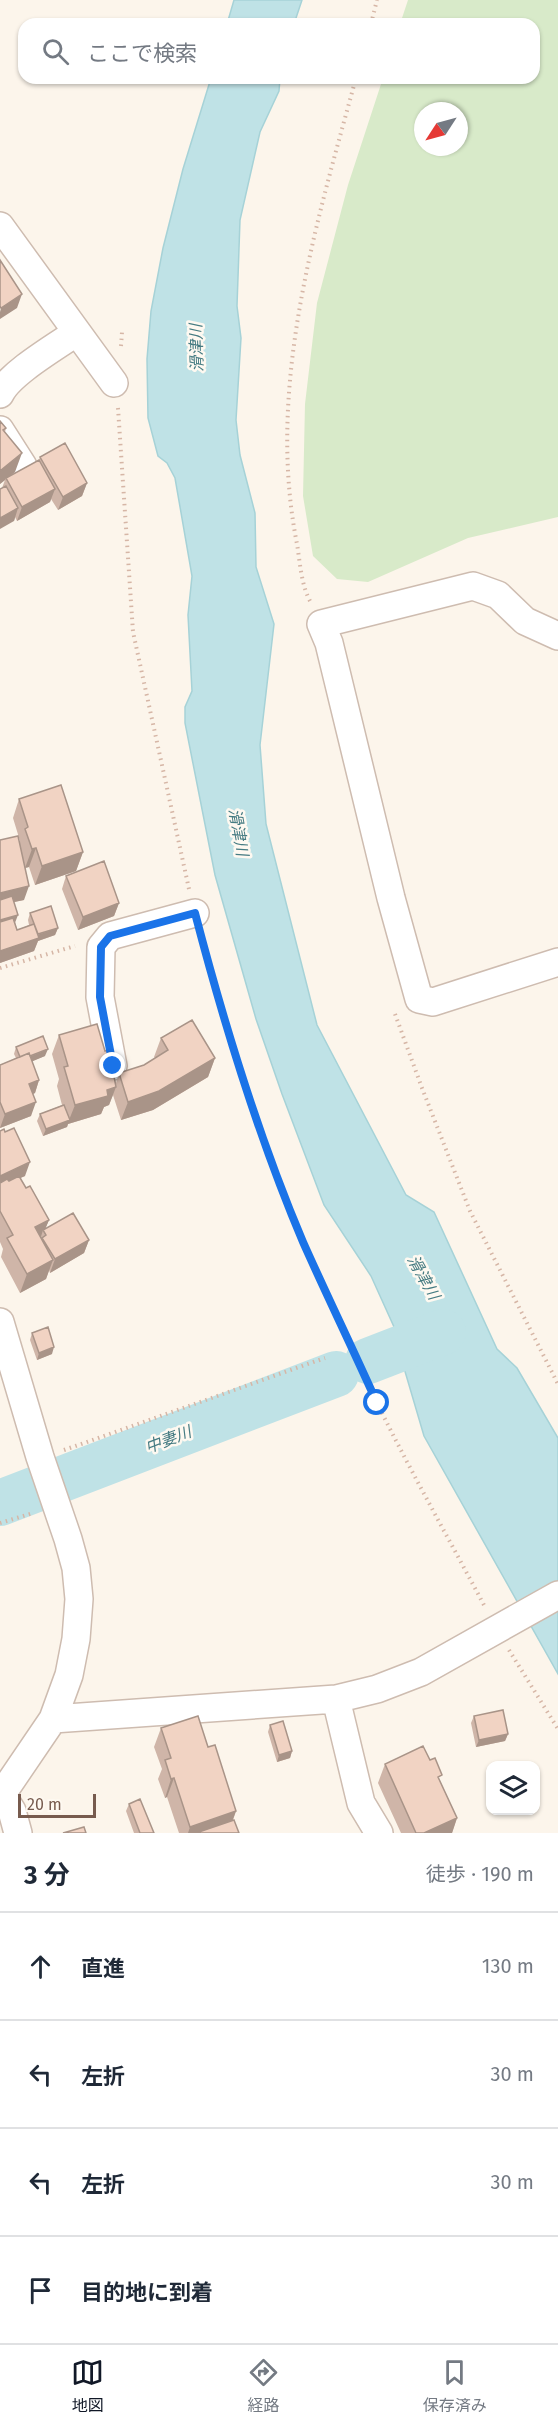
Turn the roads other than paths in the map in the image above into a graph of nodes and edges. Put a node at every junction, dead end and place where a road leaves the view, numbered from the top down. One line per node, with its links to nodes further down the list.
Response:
1 (0, 226): 2 (street)
2 (77, 332): 3 (street); 4 (street)
3 (116, 393)
4 (0, 394)
5 (0, 430): 6 (street)
6 (23, 466)
7 (558, 636): 9 (street)
8 (195, 913): 10 (street)
9 (558, 962)
10 (113, 1066)
11 (0, 1322): 14 (street)
12 (558, 1595): 13 (street)
13 (336, 1700): 14 (street); 17 (street)
14 (53, 1719): 15 (street)
15 (1, 1796): 16 (street)
16 (18, 1833)
17 (379, 1833)

